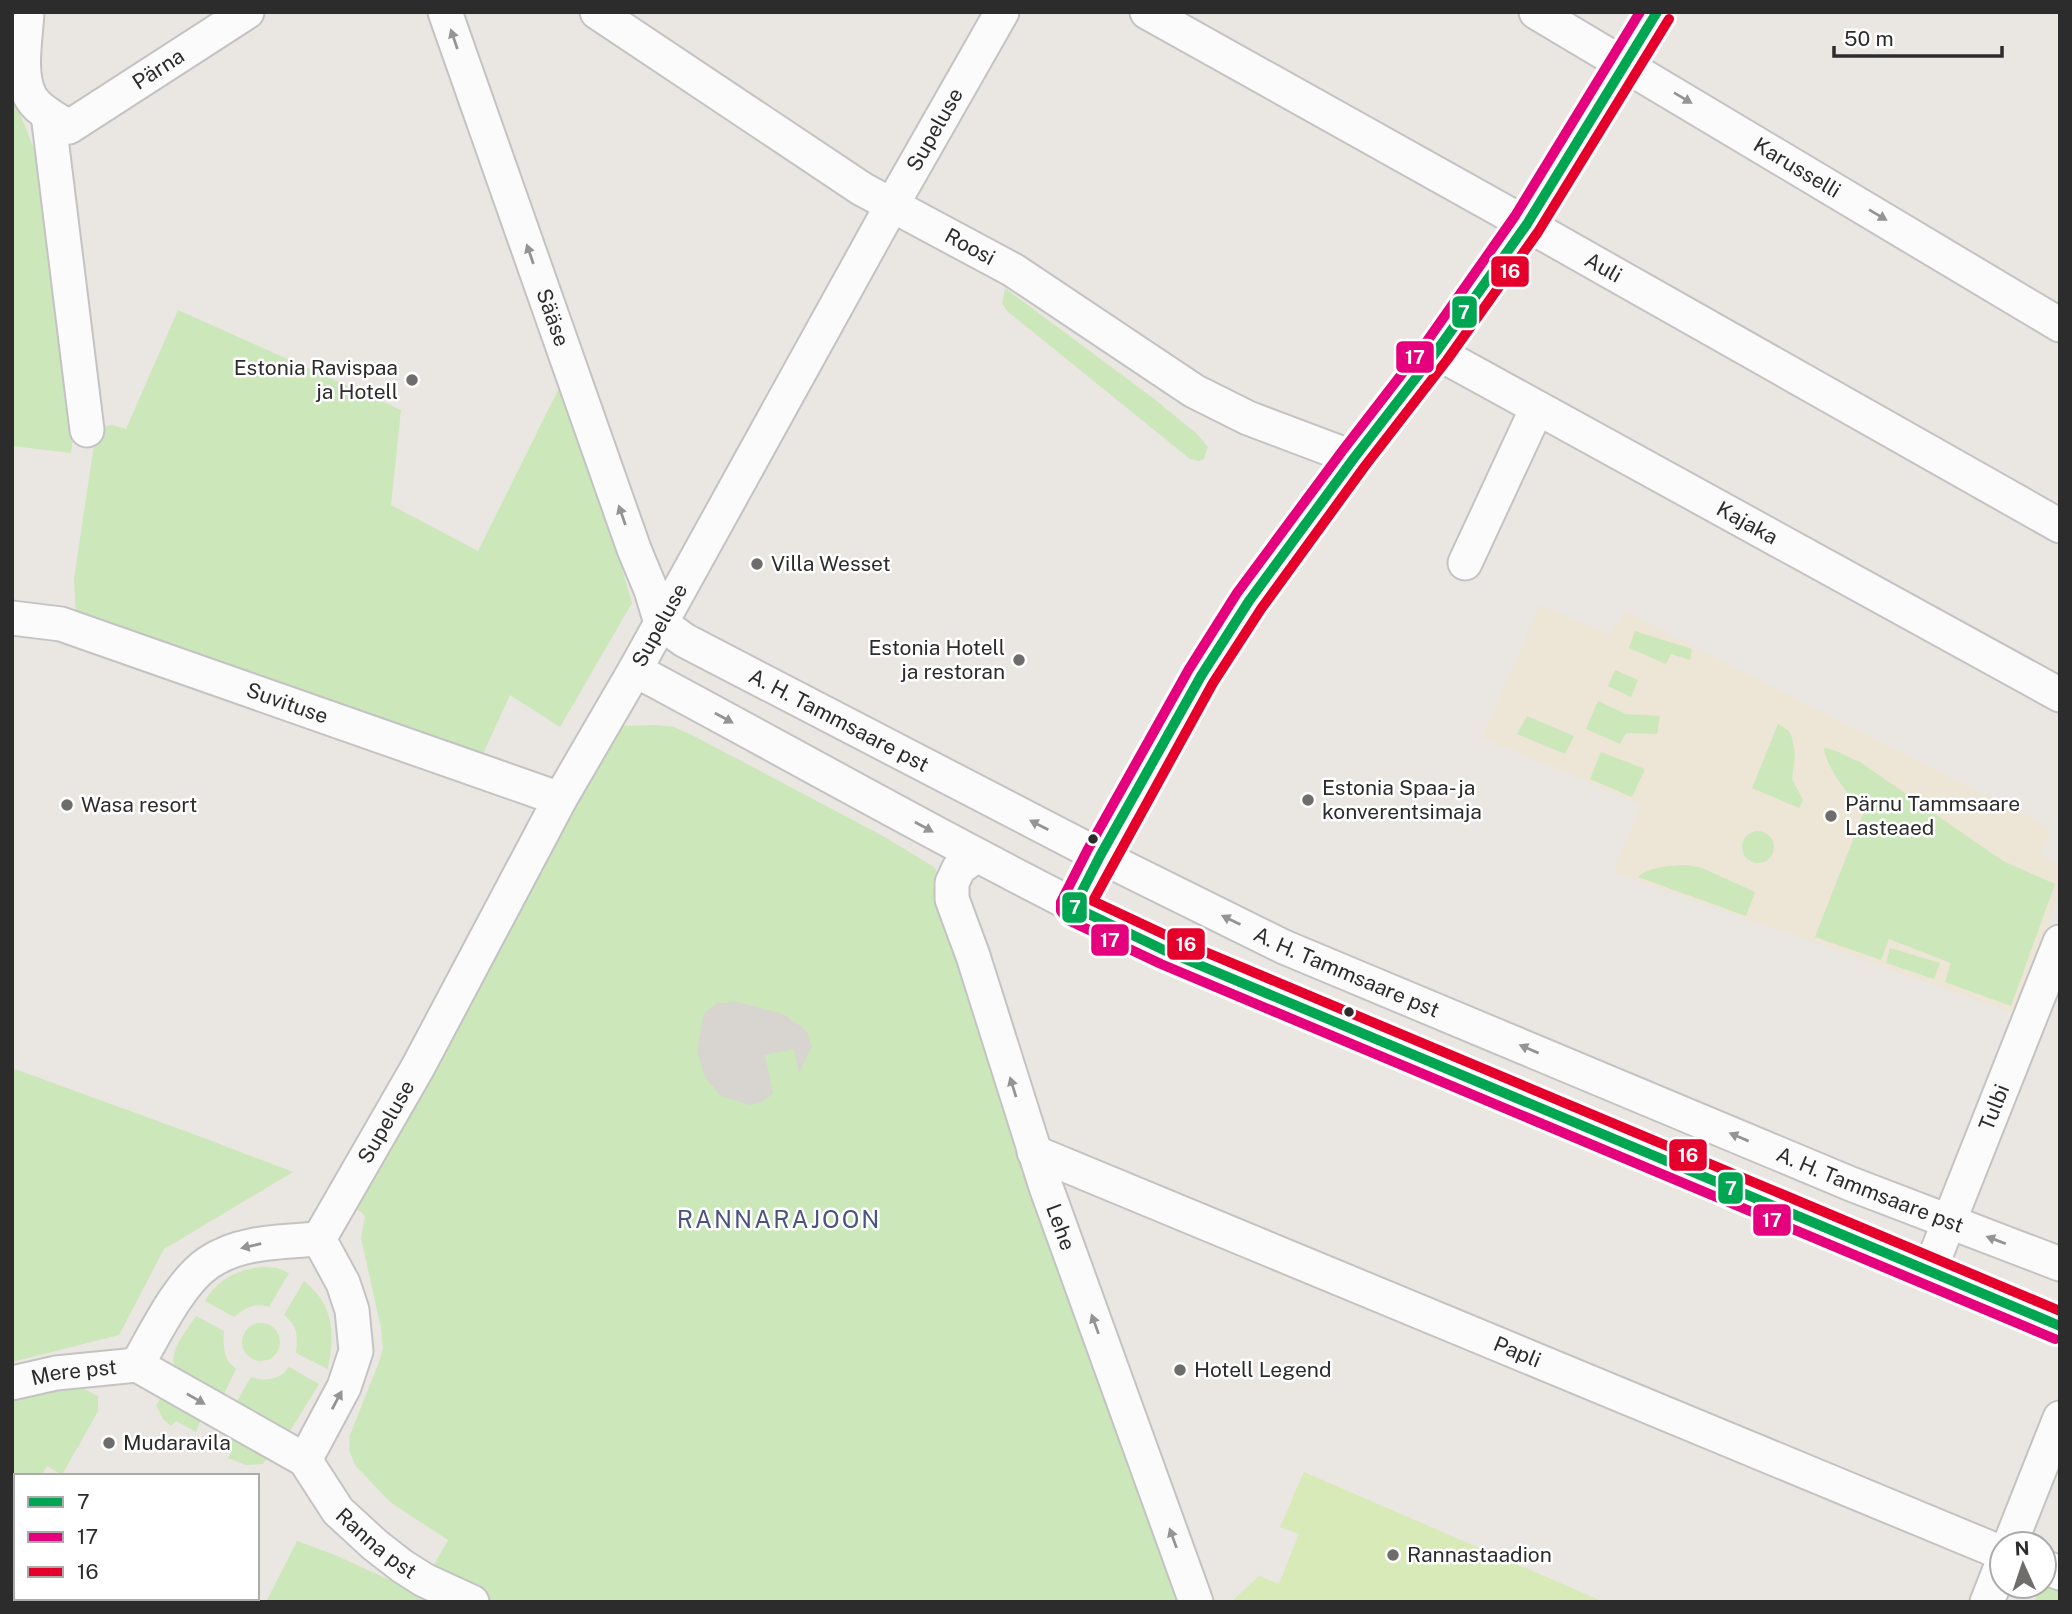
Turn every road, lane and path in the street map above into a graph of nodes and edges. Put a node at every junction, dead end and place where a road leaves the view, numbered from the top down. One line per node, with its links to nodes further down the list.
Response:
1 (27, 12): 10 (street)
2 (247, 12): 10 (street, Pärna)
3 (445, 12): 21 (street, Sääse, one-way to 3)
4 (597, 12): 11 (street, Roosi)
5 (1002, 12): 11 (street, Supeluse)
6 (1147, 12): 12 (street, Auli)
7 (1536, 12): 9 (street, Karusselli)
8 (1657, 12): 9 (street)
9 (1625, 63): 12 (street); 13 (street, Karusselli, one-way to 13)
10 (58, 121): 16 (street)
11 (892, 205): 17 (street, Roosi); 21 (street, Supeluse)
12 (1527, 224): 14 (street); 18 (street, Auli)
13 (2060, 325)
14 (1436, 352): 15 (street, Kajaka); 17 (street)
15 (1537, 408): 19 (street); 23 (street, Kajaka)
16 (87, 430)
17 (1354, 458): 26 (street)
18 (2060, 526)
19 (1465, 563)
20 (12, 618): 24 (street, Suvituse)
21 (661, 623): 22 (street, Supeluse); 26 (street, A. H. Tammsaare pst, one-way to 21)
22 (635, 670): 24 (street, Supeluse); 25 (street, one-way to 25)
23 (2060, 695)
24 (560, 799): 33 (street, Supeluse)
25 (976, 856): 27 (street); 31 (street, Lehe, one-way to 25)
26 (1100, 856): 27 (street); 29 (street, A. H. Tammsaare pst, one-way to 26)
27 (1074, 907): 30 (street)
28 (2060, 942): 32 (street, Tulbi)
29 (1291, 949): 30 (street); 32 (street, A. H. Tammsaare pst, one-way to 29)
30 (1273, 996): 35 (street)
31 (1034, 1152): 42 (street, Papli); 44 (street, Lehe, one-way to 31)
32 (1950, 1222): 34 (street, A. H. Tammsaare pst, one-way to 32); 35 (street, Tulbi)
33 (319, 1239): 37 (street, one-way to 37); 40 (street, one-way to 33)
34 (2060, 1264)
35 (1929, 1272): 36 (street)
36 (2060, 1326)
37 (137, 1365): 38 (street, Mere pst); 40 (street, one-way to 40)
38 (12, 1383)
39 (2060, 1418): 41 (street)
40 (305, 1460): 43 (street, Ranna pst)
41 (2016, 1530)
42 (1988, 1547)
43 (472, 1602)
44 (1196, 1602)

